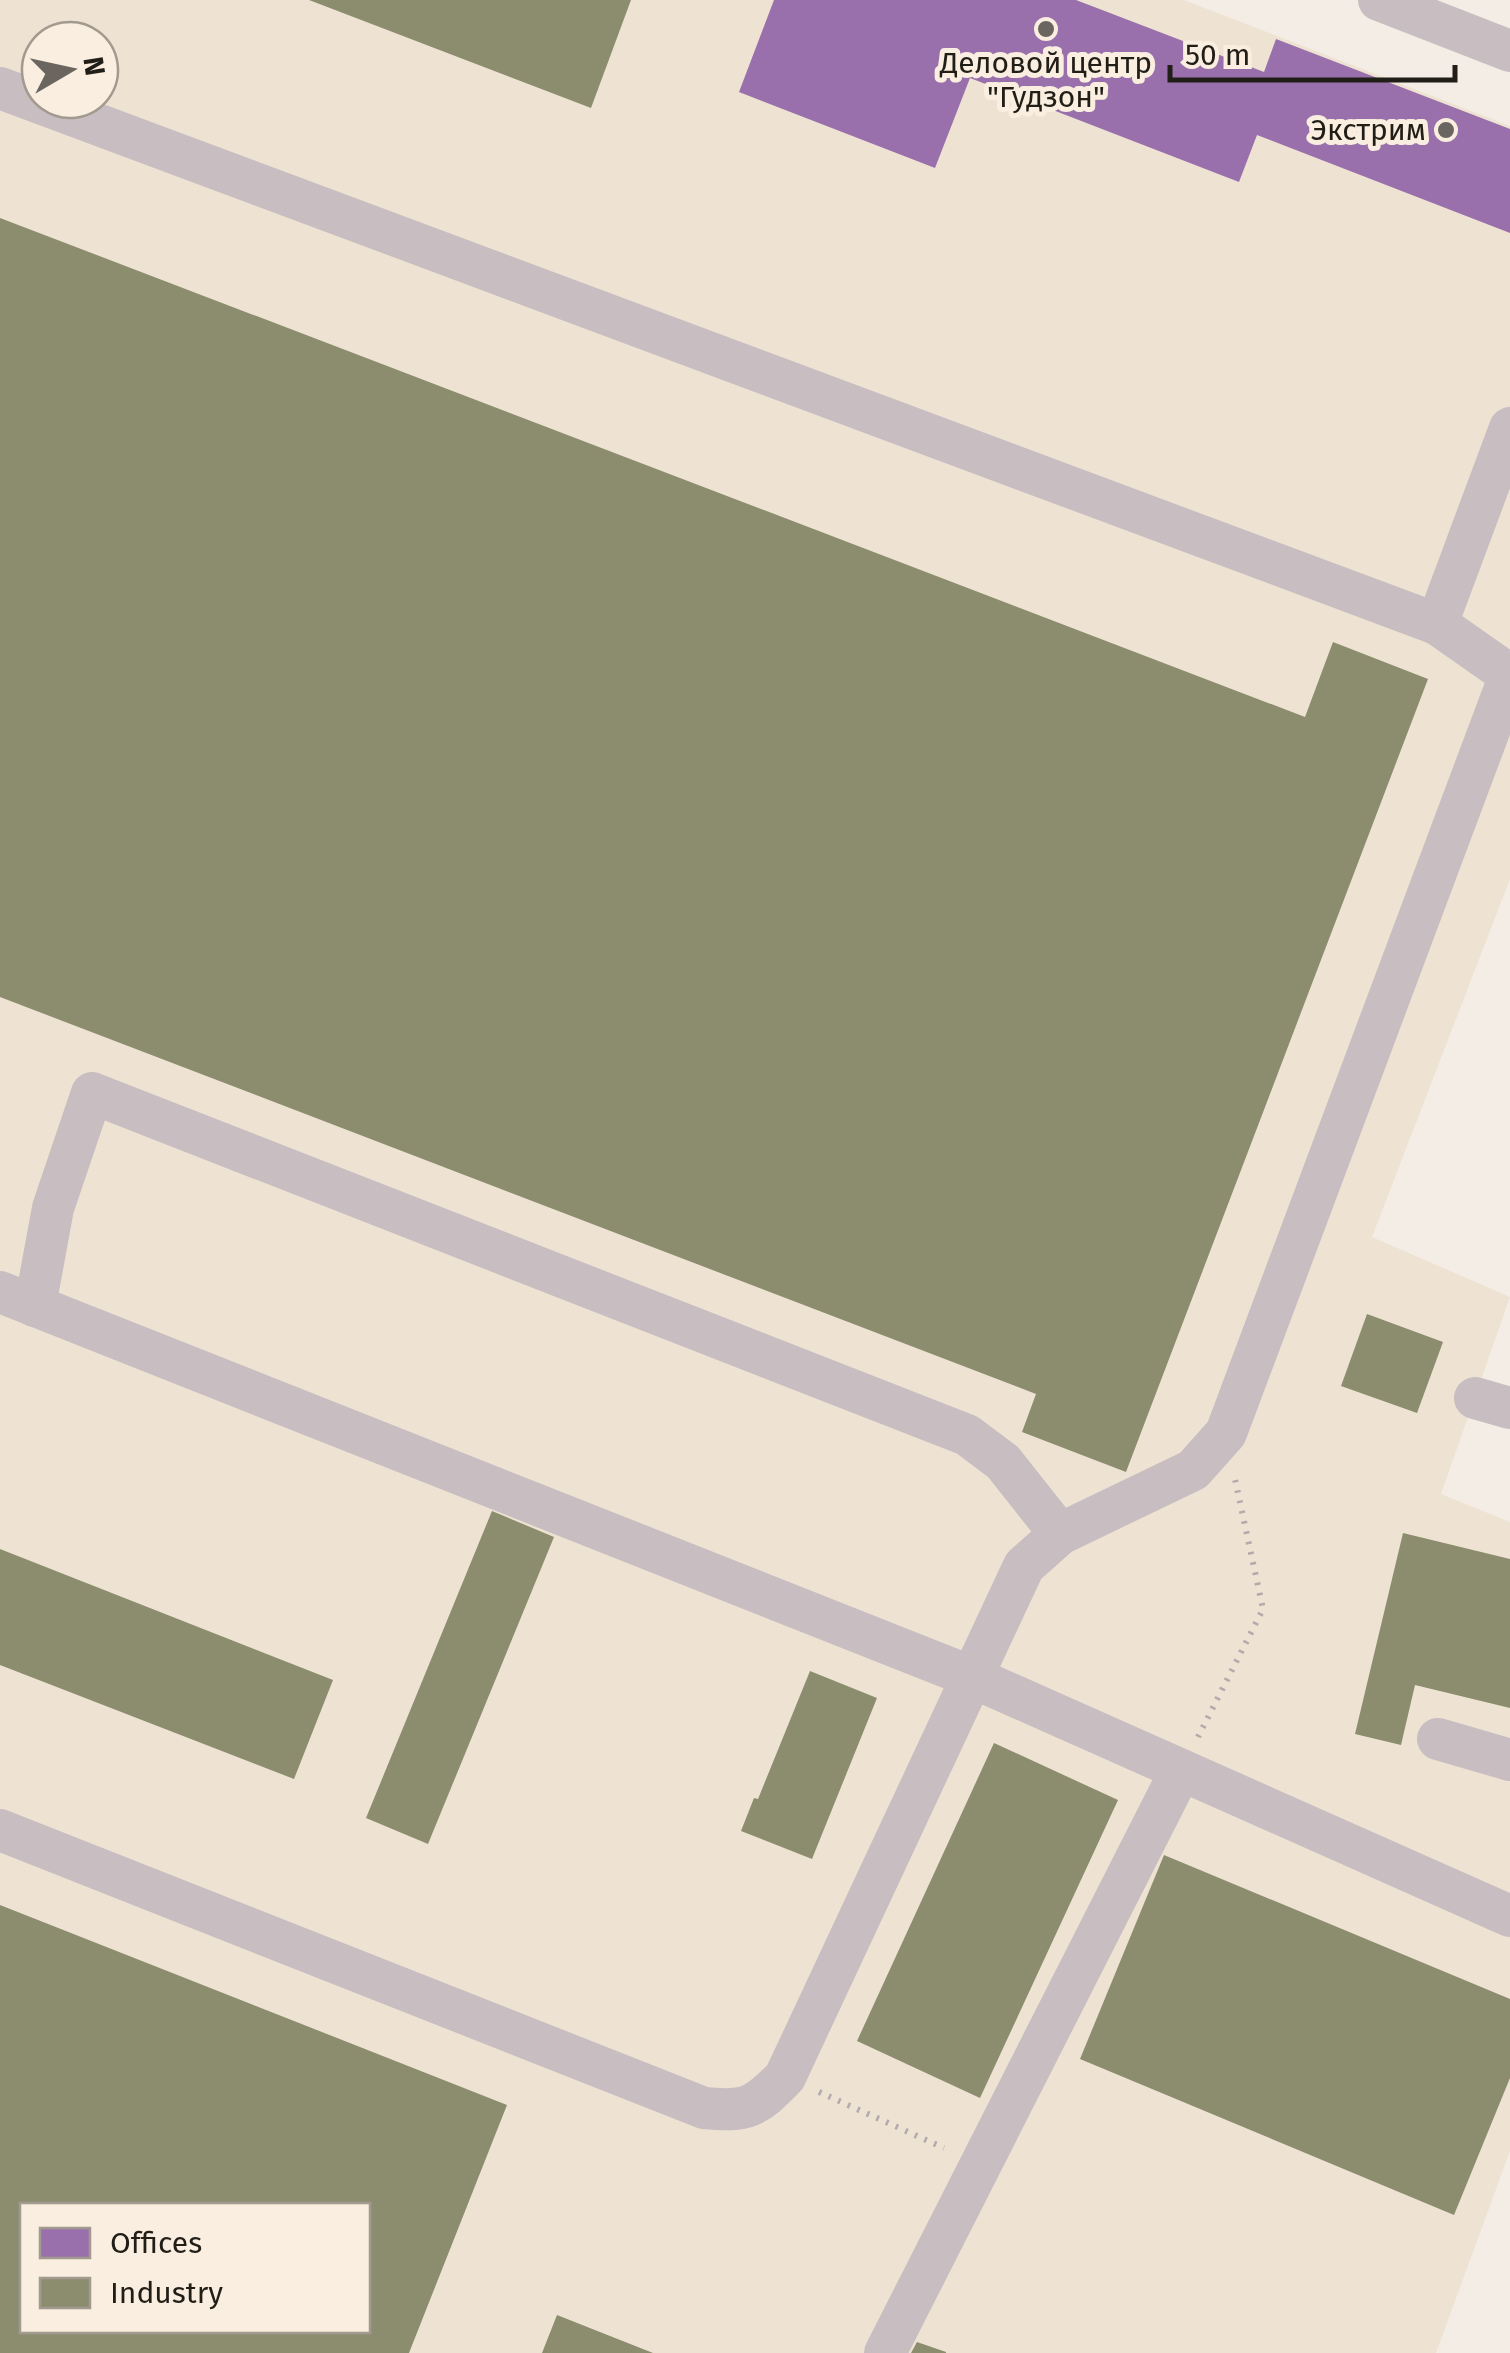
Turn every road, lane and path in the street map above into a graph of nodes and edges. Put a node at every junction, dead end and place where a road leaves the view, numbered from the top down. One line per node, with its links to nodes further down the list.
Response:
1 (1378, 0): 2 (lane)
2 (1510, 51)
3 (0, 88): 5 (lane)
4 (1510, 428): 5 (lane)
5 (1437, 624): 6 (lane)
6 (1510, 675): 8 (lane)
7 (18, 1299): 9 (lane); 10 (lane)
8 (1226, 1433): 9 (lane); 13 (path)
9 (1060, 1534): 10 (lane)
10 (972, 1677): 13 (lane); 16 (lane)
11 (1438, 1739): 12 (lane)
12 (1510, 1760)
13 (1181, 1770): 15 (lane); 17 (lane)
14 (0, 1830): 16 (lane)
15 (1510, 1916)
16 (786, 2078): 17 (path)
17 (981, 2164): 18 (lane)
18 (885, 2353)

